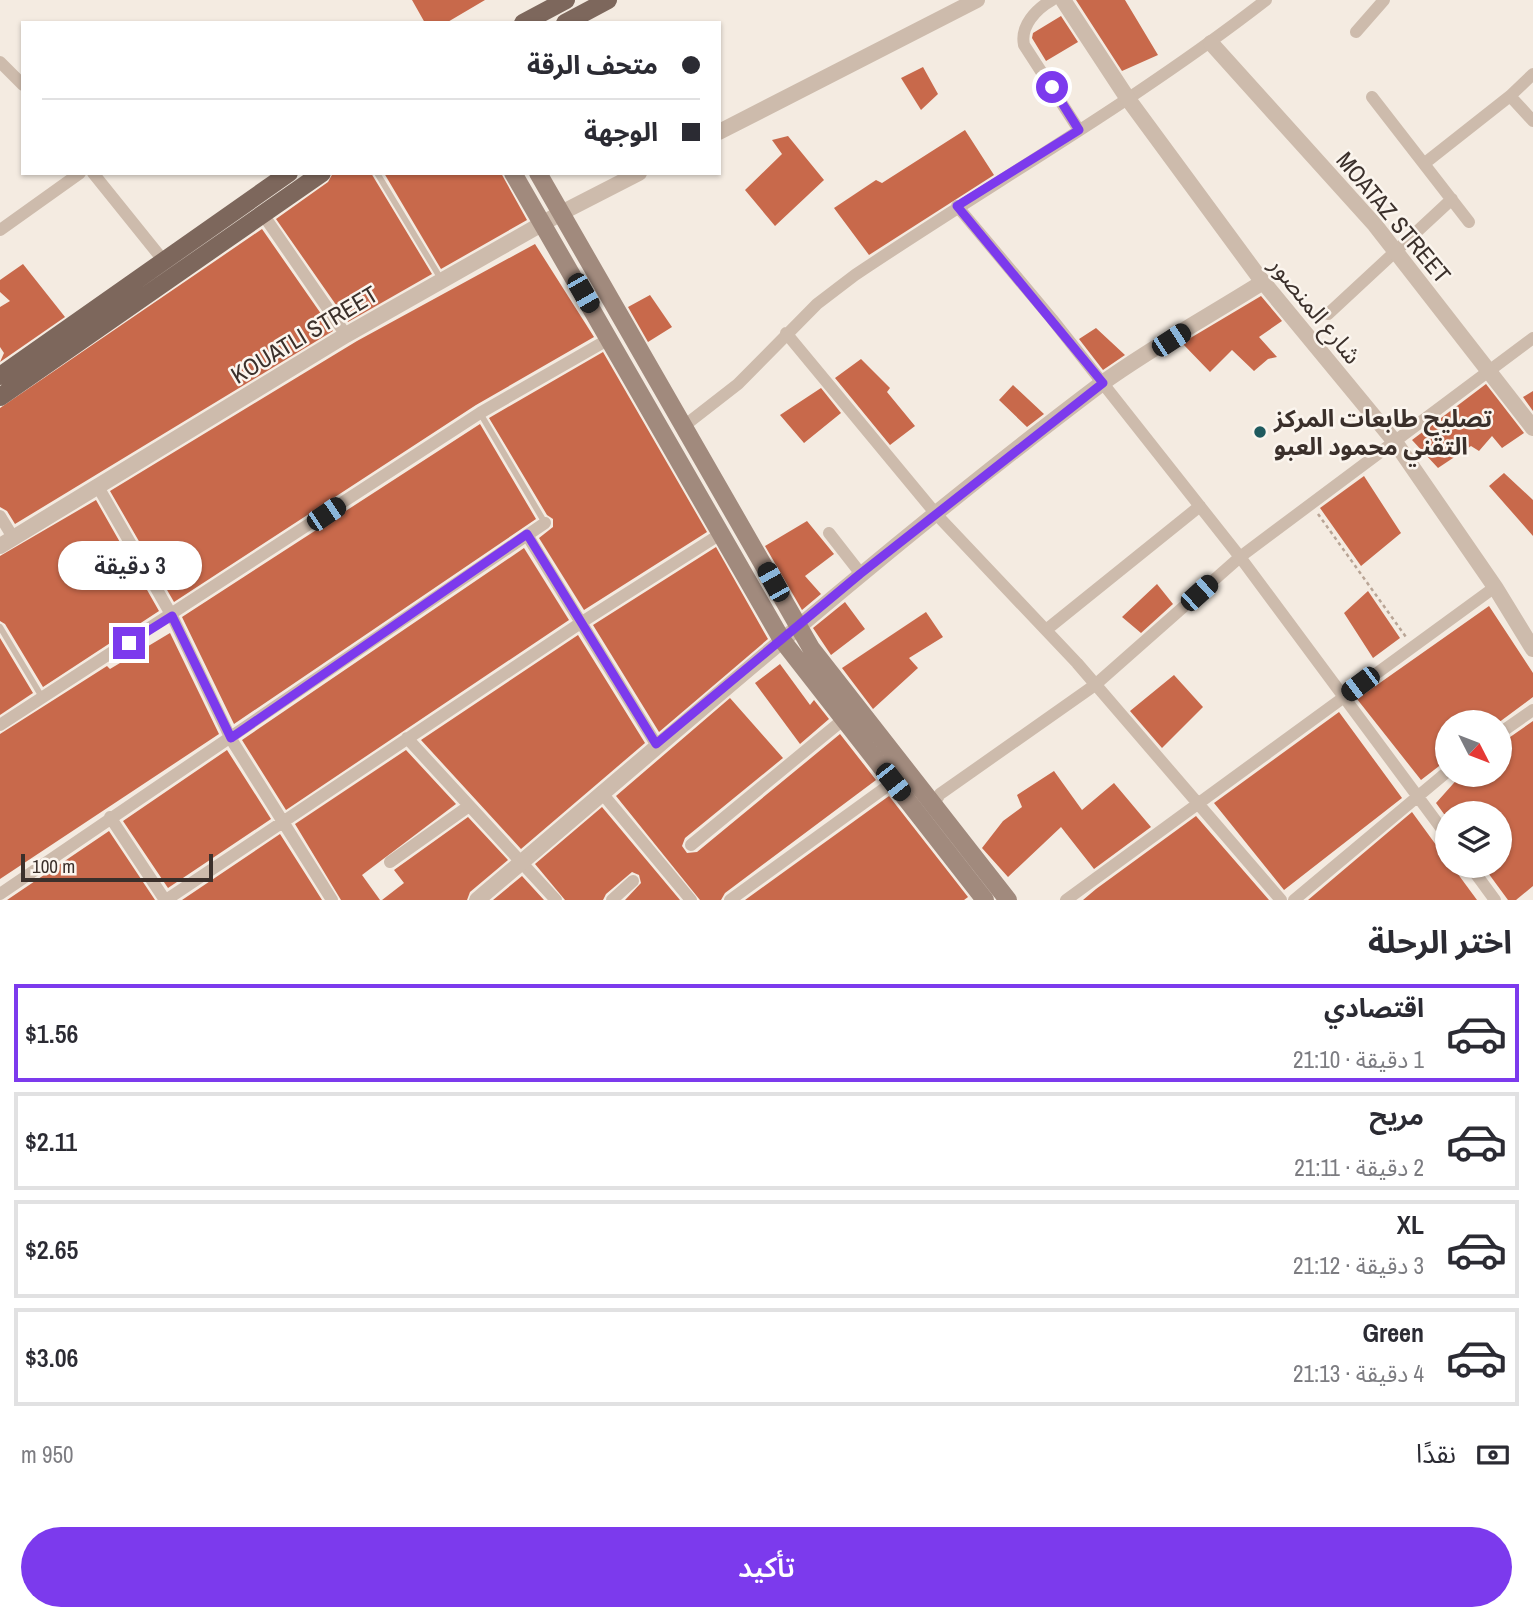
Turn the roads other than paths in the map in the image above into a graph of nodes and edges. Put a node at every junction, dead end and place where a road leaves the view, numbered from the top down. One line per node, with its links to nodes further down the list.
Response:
1 (608, 0): 9 (main road)
2 (977, 0): 20 (street)
3 (1063, 0): 17 (street, شارع المنصور)
4 (1266, 0): 11 (street)
5 (1384, 0): 10 (street)
6 (1047, 1): 19 (street)
7 (555, 3): 8 (main road)
8 (526, 21)
9 (569, 21)
10 (1356, 32)
11 (1211, 43): 17 (street); 37 (street, MOATAZ STREET)
12 (0, 62): 14 (street)
13 (1533, 74): 15 (street)
14 (21, 84)
15 (1510, 96): 18 (street); 21 (street)
16 (1372, 97): 21 (street)
17 (1128, 99): 19 (street); 40 (street, شارع المنصور)
18 (1533, 121)
19 (1079, 130): 31 (street)
20 (721, 131)
21 (1425, 163): 30 (street)
22 (77, 175): 36 (street)
23 (95, 175): 38 (street)
24 (286, 175): 38 (main road)
25 (319, 175): 32 (main road)
26 (378, 175): 39 (lane)
27 (514, 175): 35 (main road)
28 (539, 175): 33 (main road)
29 (635, 175): 33 (street, KOUATLI STREET)
30 (1452, 199): 34 (street); 37 (street)
31 (957, 206): 42 (street); 48 (street)
32 (262, 213): 43 (street); 49 (main road)
33 (561, 213): 35 (street, KOUATLI STREET); 51 (main road)
34 (1469, 222)
35 (543, 224): 39 (street, KOUATLI STREET); 45 (main road)
36 (0, 230)
37 (1395, 251): 41 (street); 46 (street, MOATAZ STREET)
38 (163, 260): 47 (main road)
39 (442, 280): 43 (street, KOUATLI STREET)
40 (1262, 282): 48 (street); 53 (street, شارع المنصور)
41 (1328, 314)
42 (786, 333): 51 (street); 56 (street)
43 (346, 335): 54 (street, KOUATLI STREET)
44 (1533, 338): 46 (street)
45 (609, 339): 50 (street); 59 (main road)
46 (1488, 370): 52 (street, MOATAZ STREET); 53 (street)
47 (0, 376)
48 (1103, 383): 55 (street); 56 (street)
49 (0, 397)
50 (480, 413): 58 (lane); 66 (street)
51 (684, 426): 69 (main road)
52 (1533, 428)
53 (1395, 442): 63 (street); 65 (street, شارع المنصور)
54 (97, 485): 62 (street, KOUATLI STREET); 66 (street)
55 (1200, 506): 63 (street); 70 (street)
56 (936, 514): 64 (street); 70 (street)
57 (0, 516): 62 (street)
58 (545, 523): 61 (street)
59 (722, 533): 67 (street); 71 (main road)
60 (829, 533): 64 (street)
61 (527, 534): 67 (street); 80 (street)
62 (7, 542)
63 (1240, 557): 73 (street); 75 (street)
64 (860, 574): 69 (street)
65 (1495, 587): 72 (street, شارع المنصور); 75 (street)
66 (172, 616): 74 (street); 80 (street)
67 (582, 622): 81 (street); 82 (street)
68 (0, 627): 74 (lane)
69 (798, 627): 71 (street); 88 (main road)
70 (1046, 630): 73 (street)
71 (782, 640): 77 (main road); 82 (street)
72 (1533, 649)
73 (1095, 685): 87 (street); 88 (street)
74 (43, 697): 78 (street)
75 (1342, 697): 86 (street); 87 (street)
76 (1533, 710): 79 (street)
77 (844, 719): 83 (main road); 93 (street)
78 (0, 725)
79 (1512, 725)
80 (231, 738): 90 (street); 92 (street)
81 (407, 738): 89 (street); 92 (street)
82 (656, 744): 85 (street)
83 (893, 782): 99 (main road); 106 (street)
84 (1435, 782): 86 (street)
85 (601, 792): 95 (street); 105 (street)
86 (1418, 797): 91 (street); 110 (street)
87 (1196, 802): 108 (street); 109 (street)
88 (933, 805): 107 (main road)
89 (469, 806): 94 (street); 95 (street)
90 (110, 817): 98 (street); 100 (street)
91 (1435, 820)
92 (282, 821): 100 (street); 101 (street)
93 (691, 845)
94 (390, 862)
95 (520, 863): 102 (street); 103 (street)
96 (1479, 878): 111 (street)
97 (632, 881): 104 (street)
98 (0, 894)
99 (981, 899)
100 (165, 900)
101 (332, 900)
102 (477, 900)
103 (556, 900)
104 (612, 900)
105 (691, 900)
106 (730, 900)
107 (1008, 900)
108 (1066, 900)
109 (1280, 900)
110 (1294, 900)
111 (1496, 900)

